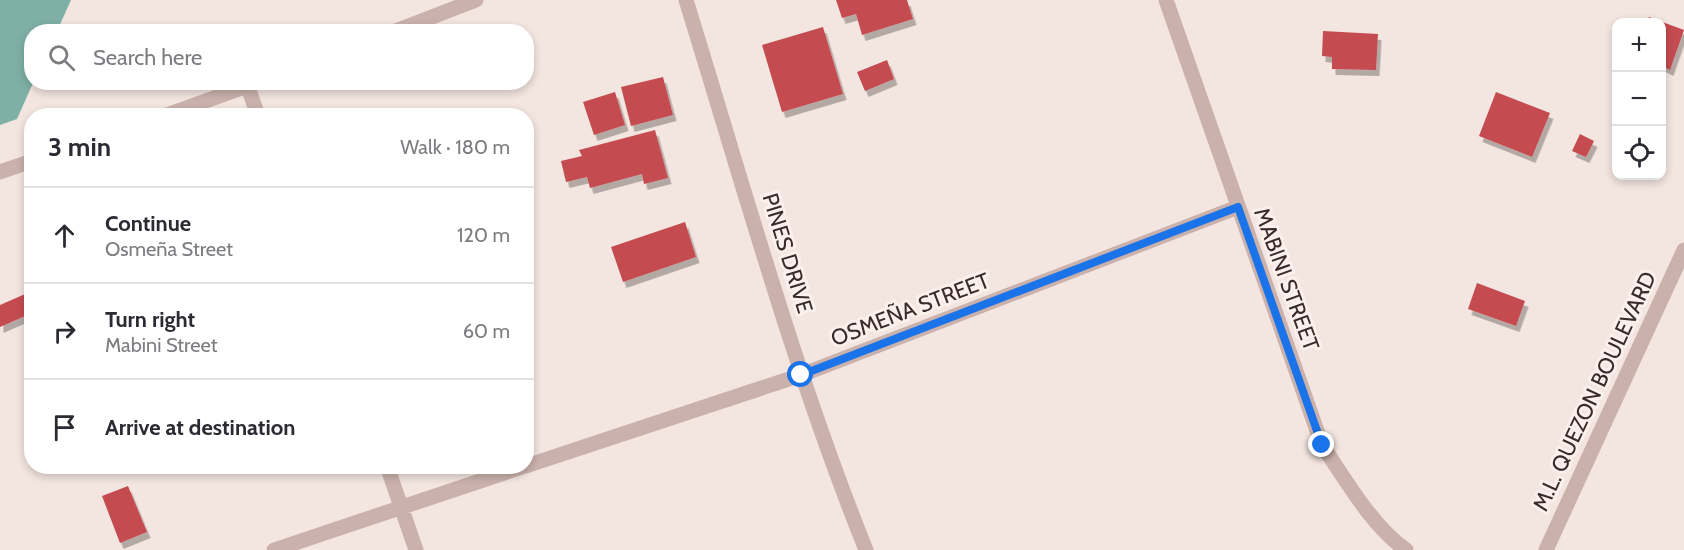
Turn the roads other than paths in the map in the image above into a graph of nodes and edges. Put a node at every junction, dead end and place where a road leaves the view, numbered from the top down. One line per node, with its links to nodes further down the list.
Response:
1 (476, 0): 4 (street)
2 (686, 0): 13 (street, PINES DRIVE)
3 (1166, 0): 11 (street, MABINI STREET)
4 (414, 24)
5 (239, 90): 7 (street)
6 (254, 90): 8 (street)
7 (187, 108)
8 (257, 108)
9 (24, 164): 10 (street)
10 (0, 172)
11 (1238, 207): 13 (street, OSMEÑA STREET); 21 (street, MABINI STREET)
12 (1684, 250): 22 (street, M.L. QUEZON BOULEVARD)
13 (801, 375): 14 (street, OSMEÑA STREET); 20 (street, PINES DRIVE)
14 (534, 463)
15 (390, 474): 17 (street)
16 (502, 474): 17 (street, OSMEÑA STREET)
17 (402, 507): 18 (street, OSMEÑA STREET); 19 (street)
18 (274, 550)
19 (416, 550)
20 (866, 550)
21 (1406, 550)
22 (1546, 550)

